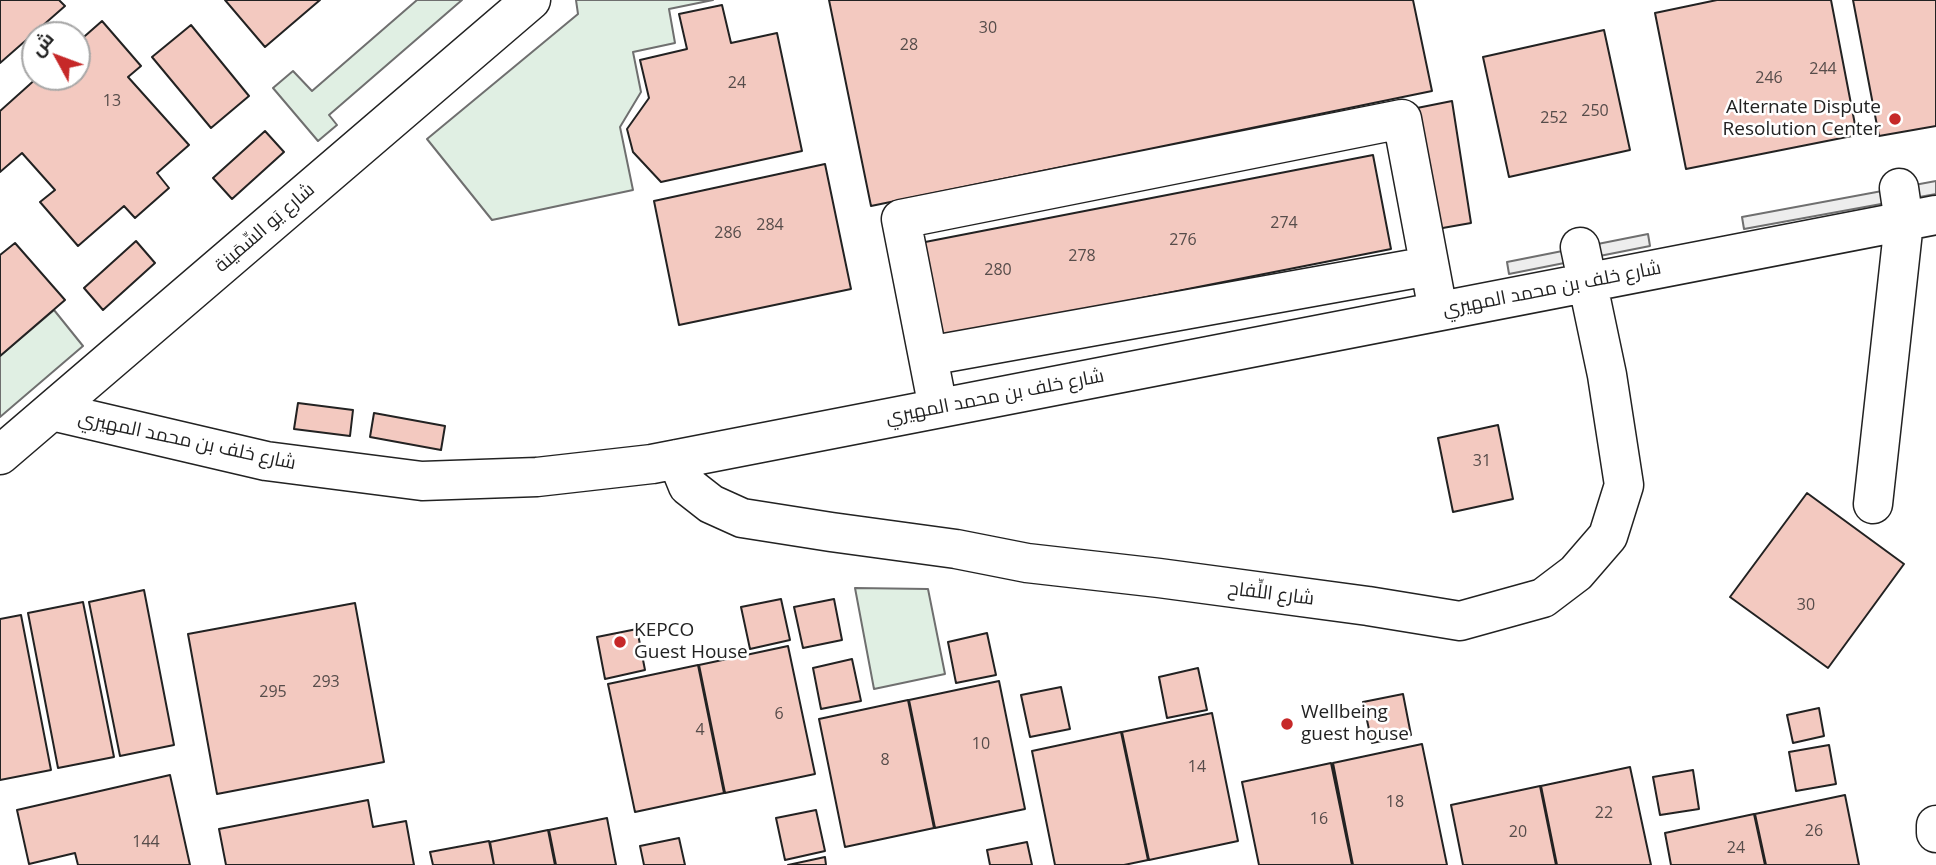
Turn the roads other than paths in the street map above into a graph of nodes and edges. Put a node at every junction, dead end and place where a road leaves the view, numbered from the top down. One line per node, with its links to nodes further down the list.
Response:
1 (531, 0): 8 (street, شارع يَو السِّمَينة)
2 (1913, 208): 3 (street, شارع خلف بن محمد المهيري); 11 (street)
3 (1583, 265): 5 (street, شارع خلف بن محمد المهيري); 10 (street, شارع اللِّفاح)
4 (1429, 266): 5 (street); 6 (street); 6 (street)
5 (1438, 311): 7 (street, شارع خلف بن محمد المهيري)
6 (928, 356): 7 (street)
7 (938, 408): 10 (street, شارع خلف بن محمد المهيري)
8 (52, 411): 9 (street, شارع يَو السِّمَينة); 10 (street, شارع خلف بن محمد المهيري)
9 (0, 455)
10 (677, 459)
11 (1873, 504)
12 (1936, 824): 13 (street)
13 (1936, 833)

